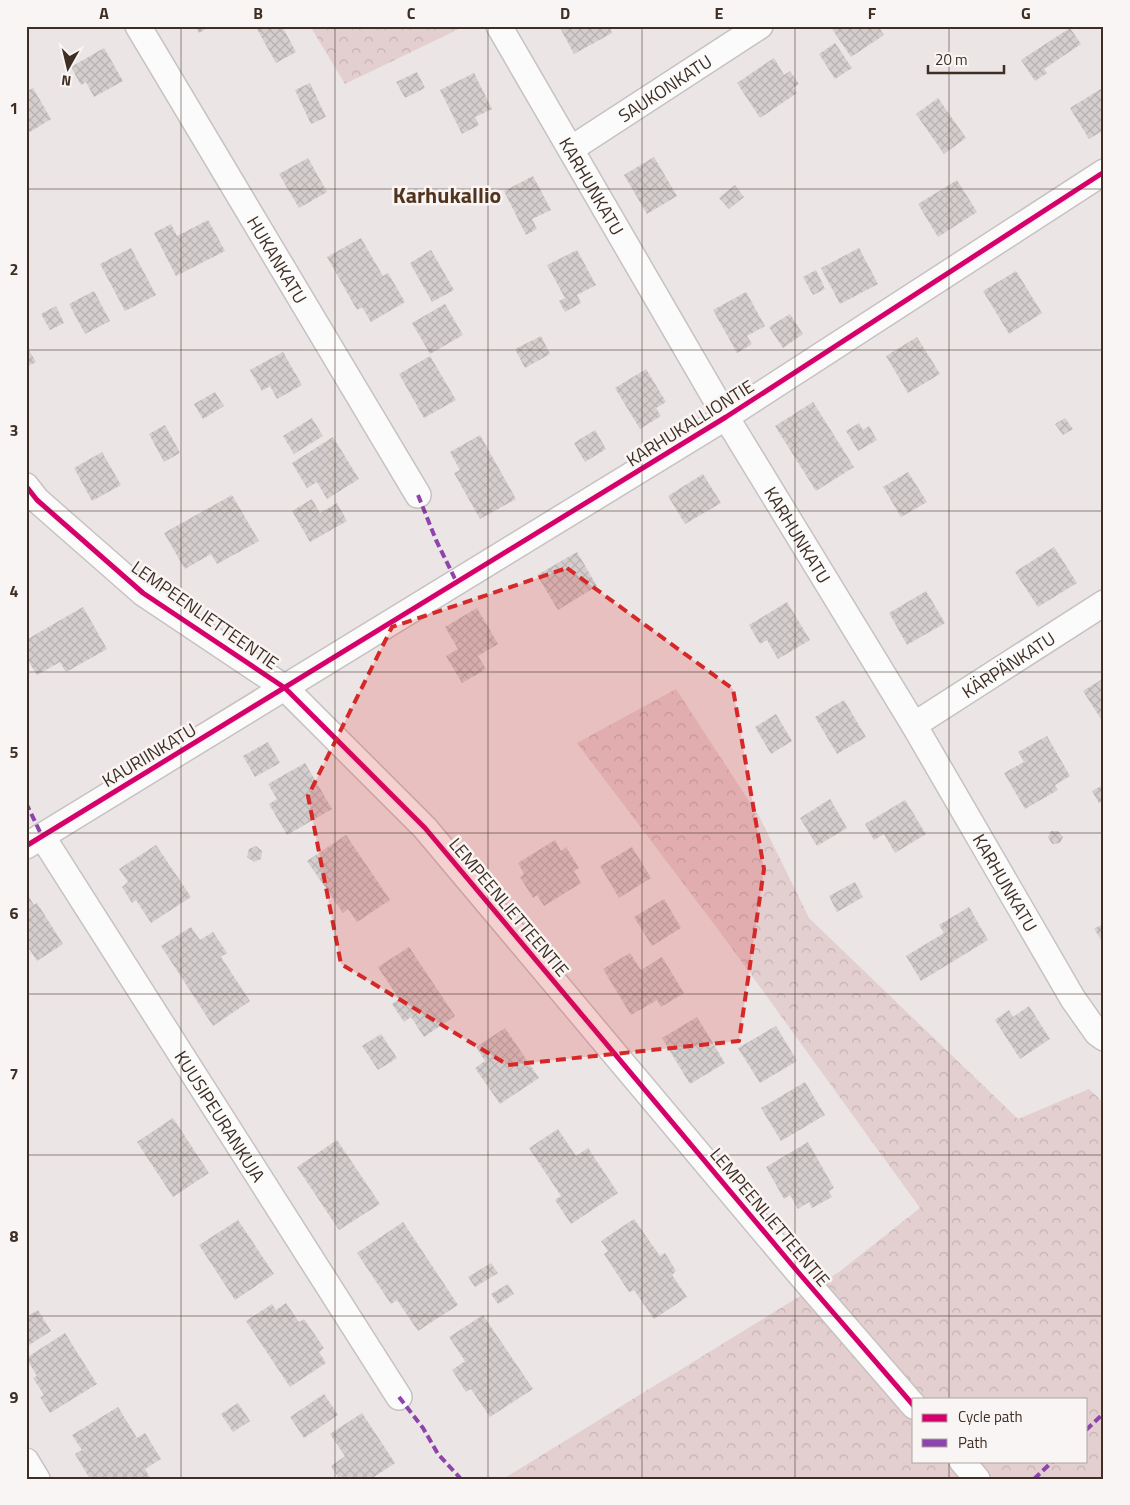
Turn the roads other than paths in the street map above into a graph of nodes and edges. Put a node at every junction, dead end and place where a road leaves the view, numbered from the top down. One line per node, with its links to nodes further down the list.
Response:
1 (138, 26): 8 (street, HUKANKATU)
2 (499, 26): 4 (street, KARHUNKATU)
3 (760, 26): 4 (street, SAUKONKATU)
4 (572, 149): 6 (street, KARHUNKATU)
5 (1104, 172): 6 (street, KARHUKALLIONTIE)
6 (726, 417): 10 (street, KARHUKALLIONTIE); 11 (street, KARHUNKATU)
7 (26, 486): 10 (street, LEMPEENLIETTEENTIE)
8 (418, 495)
9 (1104, 603): 11 (street, KÄRPÄNKATU)
10 (285, 688): 12 (street, KAURIINKATU); 15 (street, LEMPEENLIETTEENTIE)
11 (914, 725): 13 (street, KARHUNKATU)
12 (34, 841): 14 (street, KUUSIPEURANKUJA)
13 (1104, 1038)
14 (399, 1397)
15 (912, 1404)
16 (26, 1461): 18 (street)
17 (963, 1462): 19 (street)
18 (37, 1479)
19 (977, 1479)

